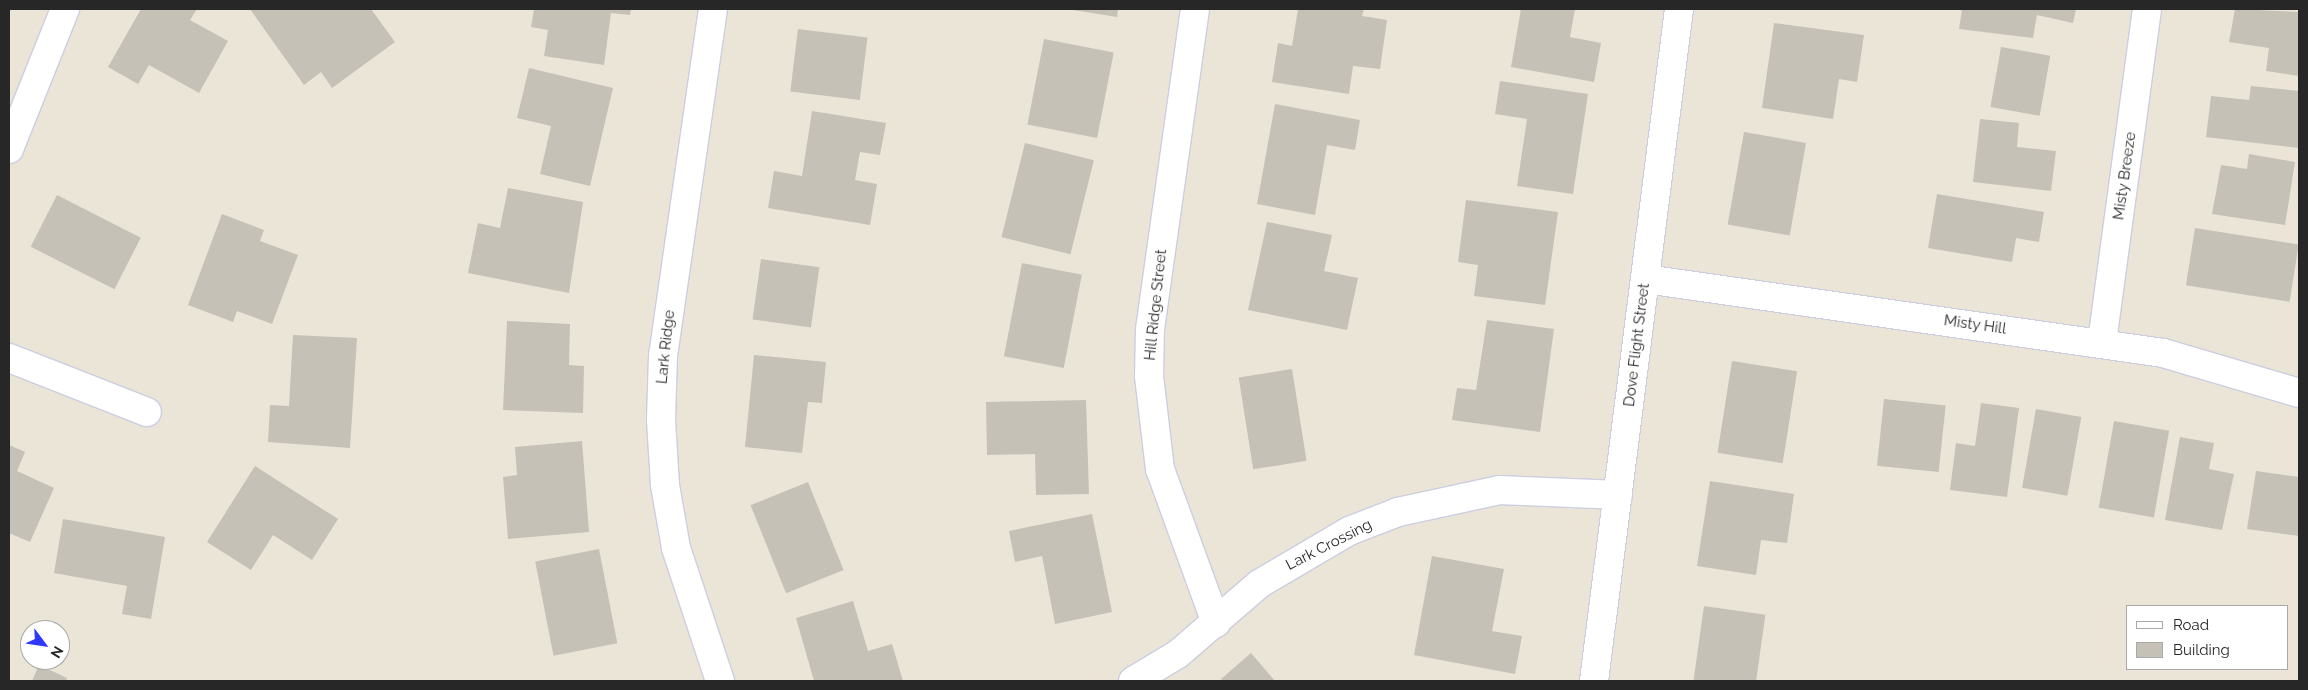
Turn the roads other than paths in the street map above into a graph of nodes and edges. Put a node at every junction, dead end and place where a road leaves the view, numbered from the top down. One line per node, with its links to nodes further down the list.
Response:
1 (65, 9): 6 (street)
2 (713, 9): 14 (street, Lark Ridge)
3 (1195, 9): 13 (street, Hill Ridge Street)
4 (1679, 9): 7 (street, Dove Flight Street)
5 (2147, 9): 8 (street, Misty Breeze)
6 (9, 149)
7 (1645, 279): 8 (street, Misty Hill); 12 (street, Dove Flight Street)
8 (2102, 342): 10 (street, Misty Hill)
9 (9, 358): 11 (street)
10 (2299, 393)
11 (147, 412)
12 (1618, 495): 13 (street, Lark Crossing); 16 (street, Dove Flight Street)
13 (1216, 623): 15 (street, Lark Crossing)
14 (720, 681)
15 (1133, 681)
16 (1594, 681)

